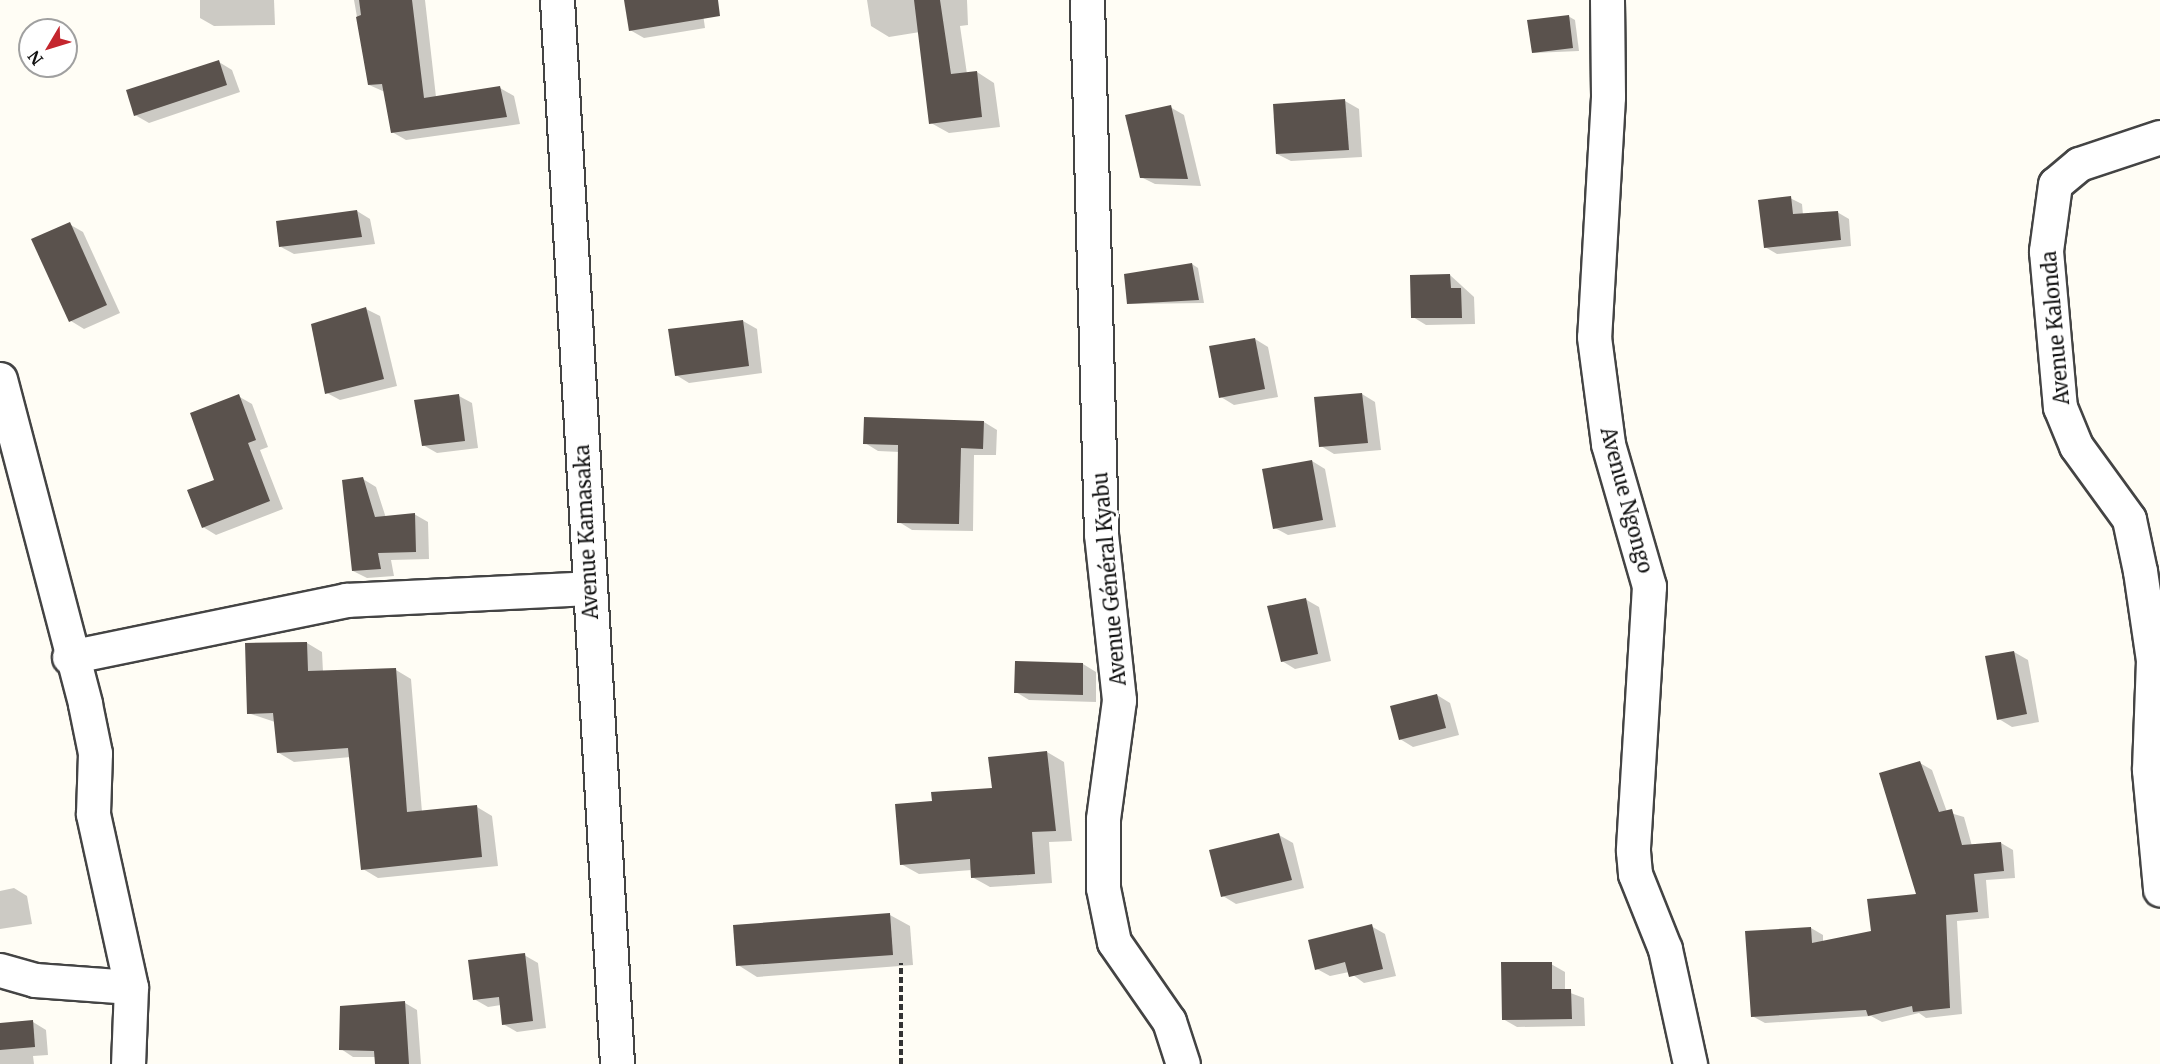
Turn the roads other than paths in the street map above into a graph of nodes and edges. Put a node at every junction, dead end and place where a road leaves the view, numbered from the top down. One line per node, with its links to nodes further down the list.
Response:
1 (557, 0): 6 (street, Avenue Kamasaka)
2 (1087, 0): 14 (street, Avenue Général Kyabu)
3 (1607, 0): 15 (street, Avenue Ngongo)
4 (2160, 137): 8 (street, Avenue Kalonda)
5 (0, 379): 7 (street)
6 (588, 588): 7 (street); 13 (street, Avenue Kamasaka)
7 (69, 657): 11 (street)
8 (2154, 767): 9 (street, Avenue Kalonda)
9 (2160, 890)
10 (0, 970): 11 (street)
11 (131, 987): 12 (street)
12 (128, 1064)
13 (617, 1064)
14 (1183, 1064)
15 (1690, 1064)

